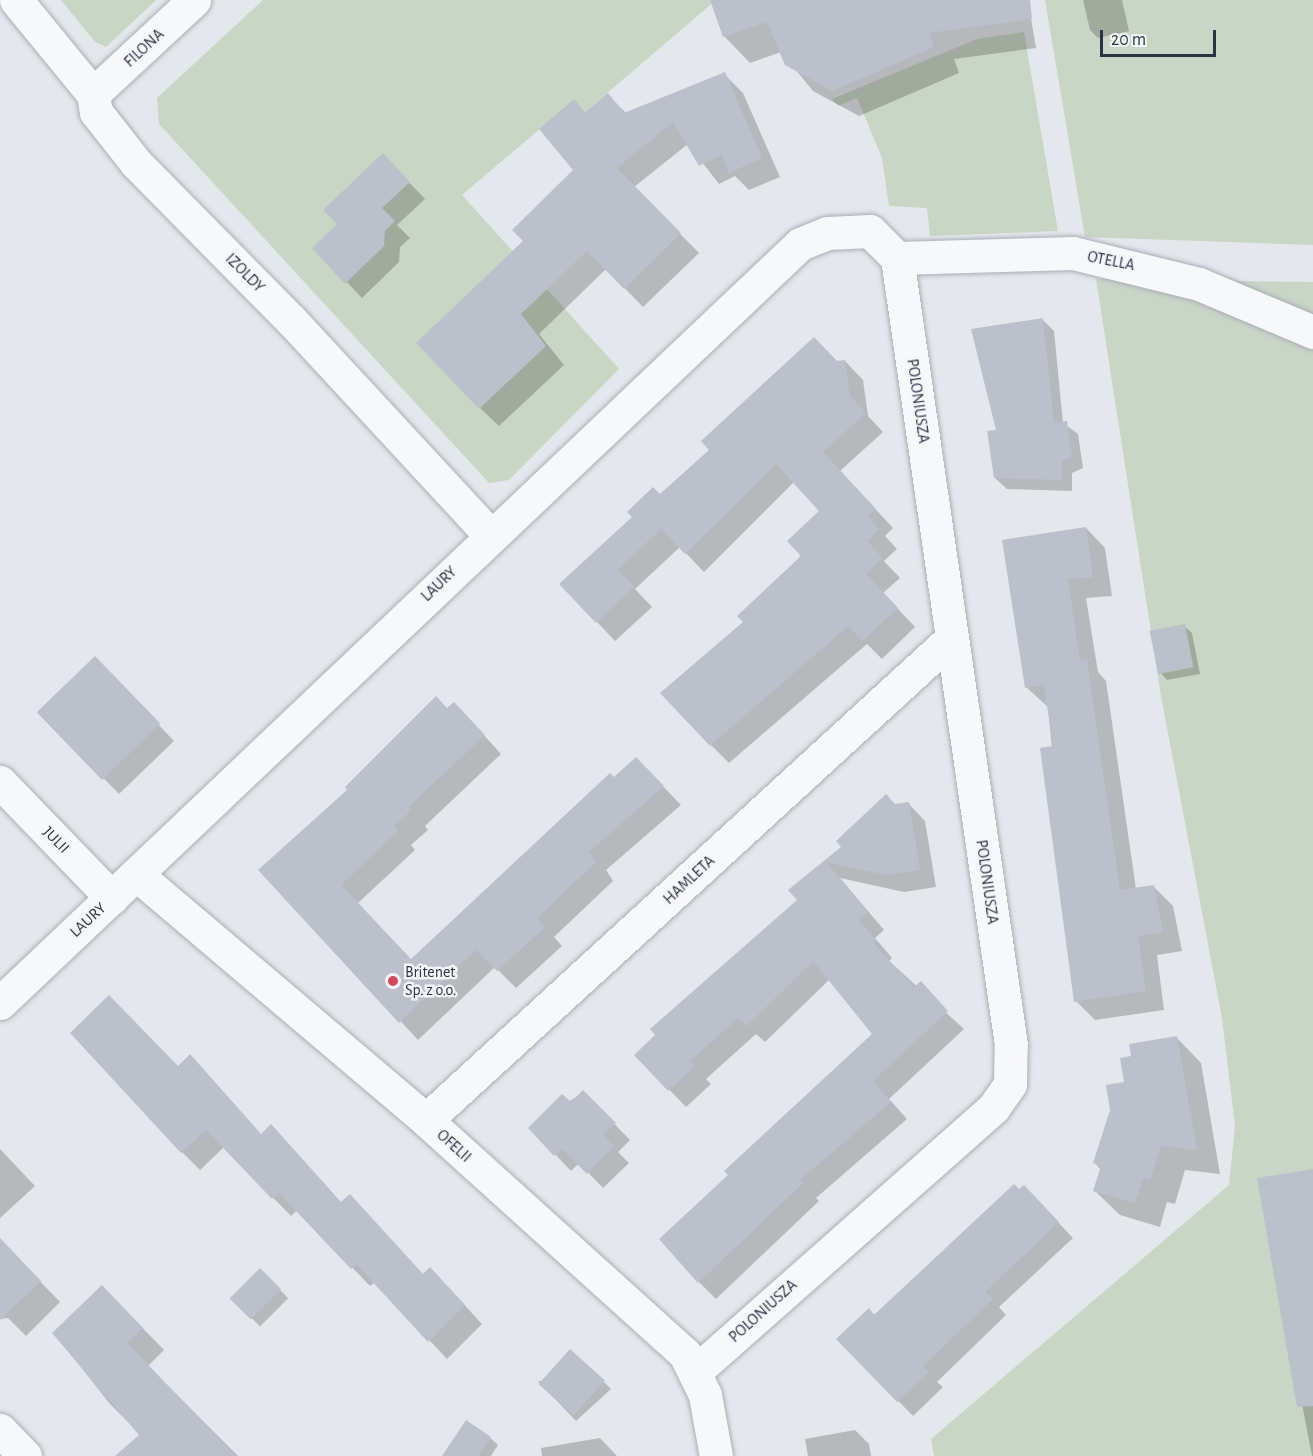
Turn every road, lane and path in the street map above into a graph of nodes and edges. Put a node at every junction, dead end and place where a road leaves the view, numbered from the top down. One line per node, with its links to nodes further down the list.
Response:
1 (16, 0): 3 (street, IZOLDY)
2 (194, 0): 3 (street, FILONA)
3 (93, 94): 6 (street, IZOLDY)
4 (897, 258): 5 (street, OTELLA); 6 (street, LAURY); 7 (street, POLONIUSZA)
5 (1313, 332)
6 (490, 535): 9 (street, LAURY)
7 (951, 639): 12 (street, HAMLETA); 13 (street, POLONIUSZA)
8 (0, 782): 10 (street, JULII)
9 (136, 874): 10 (street, LAURY); 12 (street, OFELII)
10 (112, 898): 11 (street, LAURY)
11 (0, 1003)
12 (426, 1120): 13 (street, OFELII)
13 (696, 1371): 16 (street, OFELII)
14 (0, 1430): 15 (street)
15 (25, 1456)
16 (716, 1456)

